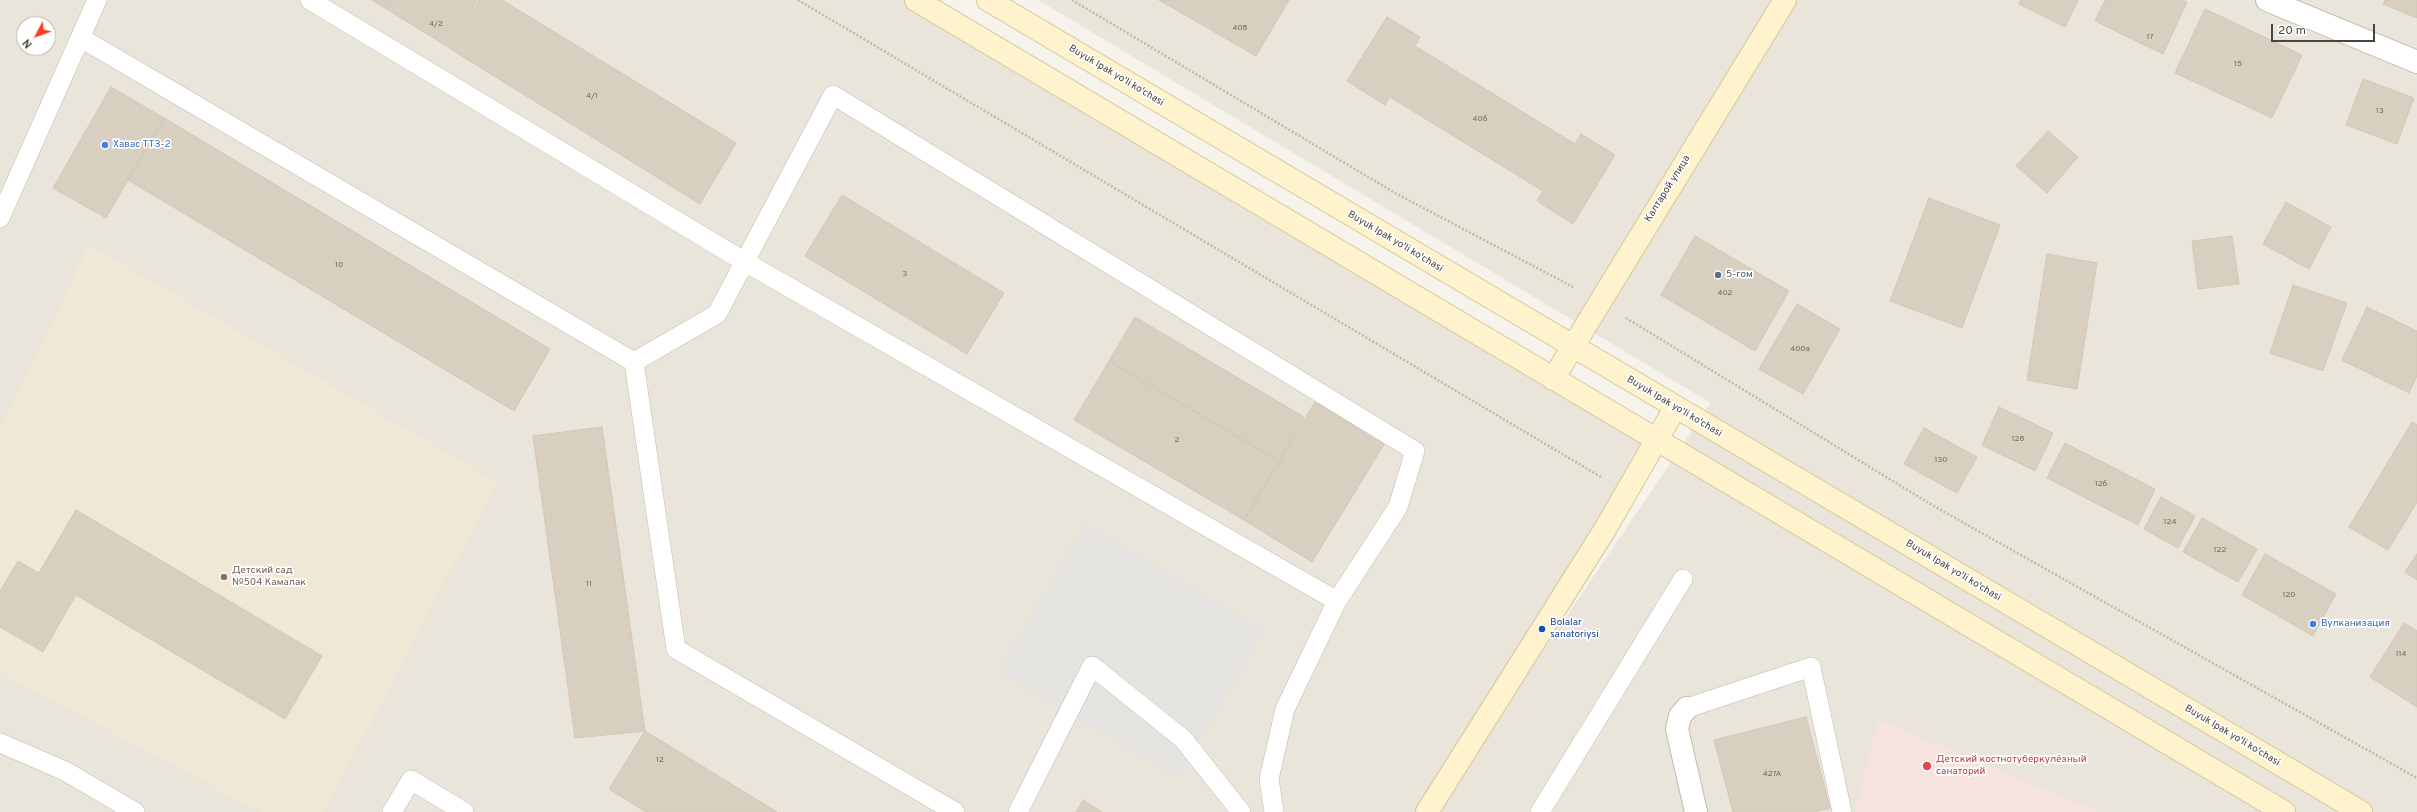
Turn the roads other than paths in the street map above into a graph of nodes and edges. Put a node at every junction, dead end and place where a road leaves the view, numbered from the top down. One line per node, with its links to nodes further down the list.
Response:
1 (97, 0): 7 (lane)
2 (310, 0): 10 (lane)
3 (916, 0): 13 (main road)
4 (988, 0): 11 (main road, Buyuk Ipak yo'li ko'chasi)
5 (1785, 0): 11 (main road, Калтарой улица)
6 (2267, 0): 8 (street)
7 (81, 38): 9 (lane); 12 (lane)
8 (2417, 62)
9 (0, 218)
10 (745, 262): 12 (lane); 17 (lane); 17 (lane)
11 (1572, 347): 13 (main road, Калтарой улица); 14 (main road, Buyuk Ipak yo'li ko'chasi)
12 (634, 362): 23 (lane)
13 (1553, 379): 15 (main road)
14 (1675, 408): 15 (main road); 32 (main road, Buyuk Ipak yo'li ko'chasi)
15 (1656, 440): 27 (main road); 31 (main road)
16 (1683, 579): 28 (lane)
17 (1337, 601): 26 (lane)
18 (1687, 708): 29 (street); 30 (lane)
19 (0, 743): 20 (lane)
20 (135, 812)
21 (392, 812): 22 (lane)
22 (464, 812)
23 (955, 812)
24 (1018, 812): 25 (lane)
25 (1242, 812)
26 (1274, 812)
27 (1428, 812)
28 (1540, 812)
29 (1696, 812)
30 (1842, 812)
31 (2284, 812)
32 (2361, 812)

